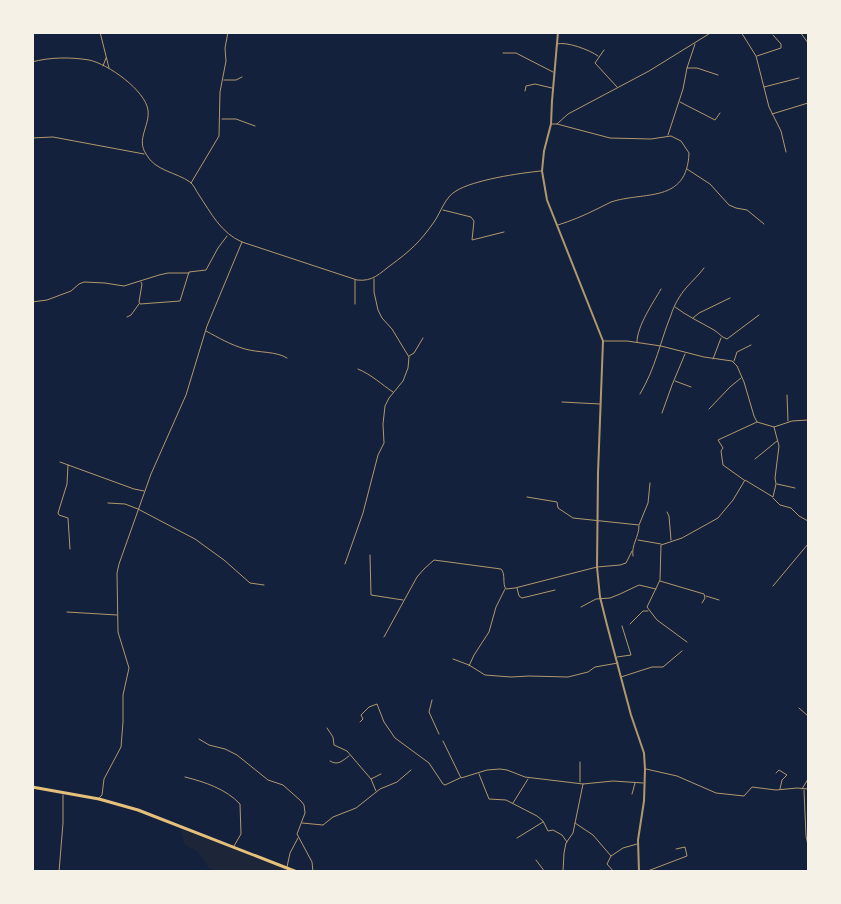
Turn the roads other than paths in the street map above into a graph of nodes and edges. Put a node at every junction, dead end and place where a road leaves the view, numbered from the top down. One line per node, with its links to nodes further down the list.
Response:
1 (100, 32): 17 (street)
2 (228, 32): 26 (street)
3 (558, 32): 12 (street)
4 (644, 32): 5 (street)
5 (648, 32)
6 (712, 32): 10 (street)
7 (741, 32): 16 (street)
8 (800, 32): 11 (street)
9 (773, 35): 16 (street)
10 (696, 42): 20 (street); 29 (street)
11 (808, 43)
12 (557, 44): 15 (street); 22 (street)
13 (604, 50): 15 (street)
14 (503, 53): 22 (street)
15 (598, 56): 29 (street)
16 (756, 56): 27 (street)
17 (106, 58): 19 (street); 21 (street)
18 (32, 62): 19 (street)
19 (103, 66): 21 (street)
20 (687, 68): 23 (street); 31 (street)
21 (109, 69): 42 (street)
22 (554, 72): 28 (street)
23 (718, 75)
24 (242, 77): 26 (street)
25 (799, 78): 27 (street)
26 (222, 80): 35 (street)
27 (764, 87): 34 (street)
28 (553, 88): 30 (street); 36 (street)
29 (617, 88): 37 (street)
30 (525, 91)
31 (679, 102): 33 (street); 39 (street)
32 (808, 103): 34 (street)
33 (720, 113)
34 (772, 114): 41 (street)
35 (221, 119): 38 (street); 45 (street)
36 (551, 124): 37 (street); 44 (street)
37 (557, 124): 39 (street)
38 (255, 126)
39 (668, 136): 43 (street)
40 (32, 138): 42 (street)
41 (786, 152)
42 (145, 154): 45 (street)
43 (686, 168): 47 (street); 48 (street)
44 (542, 171): 46 (street); 48 (street)
45 (191, 183): 50 (street)
46 (442, 210): 49 (street); 54 (street)
47 (764, 224)
48 (557, 225): 69 (street)
49 (504, 232)
50 (228, 235): 51 (street); 53 (street)
51 (242, 242): 55 (street); 66 (street)
52 (704, 268): 62 (street)
53 (189, 273): 56 (street); 60 (street)
54 (374, 278): 55 (street); 74 (street)
55 (355, 279): 61 (street)
56 (140, 282): 59 (street); 60 (street)
57 (661, 289): 70 (street)
58 (730, 298): 65 (street)
59 (32, 302)
60 (139, 303): 64 (street)
61 (355, 304)
62 (674, 307): 65 (street); 72 (street)
63 (759, 315): 67 (street)
64 (127, 317)
65 (693, 318): 67 (street)
66 (205, 331): 75 (street); 101 (street)
67 (721, 337): 76 (street)
68 (423, 338): 74 (street)
69 (603, 341): 70 (street); 86 (street)
70 (637, 343): 72 (street)
71 (751, 345): 77 (street)
72 (662, 346): 73 (street); 83 (street)
73 (686, 353): 76 (street); 80 (street)
74 (408, 357): 82 (street)
75 (287, 358)
76 (713, 359): 77 (street)
77 (734, 362): 79 (street)
78 (358, 369): 82 (street)
79 (742, 377): 87 (street); 90 (street)
80 (674, 380): 81 (street); 88 (street)
81 (691, 386)
82 (394, 393): 119 (street)
83 (640, 394)
84 (787, 395): 91 (street)
85 (562, 402): 86 (street)
86 (601, 404): 108 (street)
87 (709, 409)
88 (662, 413)
89 (808, 420): 91 (street)
90 (758, 422): 92 (street); 97 (street)
91 (788, 422): 92 (street)
92 (774, 427): 93 (street)
93 (778, 440): 94 (street); 99 (street)
94 (755, 459)
95 (60, 462): 96 (street)
96 (68, 465): 101 (street); 115 (street)
97 (745, 480): 103 (street); 112 (street)
98 (650, 483): 110 (street)
99 (776, 484): 100 (street); 103 (street)
100 (795, 488)
101 (145, 491): 105 (street)
102 (527, 497): 108 (street)
103 (772, 498): 109 (street)
104 (108, 503): 105 (street)
105 (138, 509): 122 (street); 136 (street)
106 (666, 512): 112 (street)
107 (808, 513): 109 (street)
108 (598, 521): 110 (street); 120 (street)
109 (808, 521)
110 (639, 525): 111 (street)
111 (636, 539): 114 (street); 116 (street)
112 (671, 541): 114 (street)
113 (808, 544): 123 (street)
114 (661, 545): 121 (street)
115 (70, 549)
116 (632, 551): 118 (street); 120 (street)
117 (370, 555): 130 (street)
118 (633, 556)
119 (345, 564)
120 (597, 567): 124 (street); 129 (street)
121 (659, 580): 126 (street); 128 (street)
122 (264, 585)
123 (773, 586)
124 (517, 588): 125 (street); 127 (street)
125 (506, 589): 130 (street); 145 (street)
126 (656, 589): 129 (street); 135 (street)
127 (555, 590)
128 (705, 596): 131 (street); 132 (street)
129 (601, 599): 133 (street); 142 (street)
130 (404, 600): 139 (street)
131 (719, 600)
132 (702, 603)
133 (581, 607)
134 (68, 612): 136 (street)
135 (649, 612): 137 (street); 140 (street)
136 (118, 615): 179 (street)
137 (630, 624)
138 (622, 626): 142 (street)
139 (384, 637)
140 (687, 642)
141 (682, 651): 146 (street)
142 (616, 657): 144 (street)
143 (453, 659): 145 (street)
144 (618, 664): 145 (street); 146 (street)
145 (469, 666)
146 (621, 677): 158 (street)
147 (432, 700): 152 (street)
148 (800, 708): 149 (street)
149 (808, 716)
150 (360, 722): 165 (street)
151 (327, 728): 155 (street)
152 (439, 734)
153 (199, 739): 183 (street)
154 (443, 741): 165 (street)
155 (350, 756): 156 (street); 166 (street)
156 (330, 761)
157 (580, 762): 169 (street)
158 (645, 769): 170 (street); 175 (street)
159 (411, 770): 177 (street)
160 (776, 773): 175 (street)
161 (381, 774): 166 (street)
162 (478, 774): 164 (street); 165 (street); 180 (street)
163 (185, 777): 189 (street)
164 (529, 777): 169 (street); 180 (street)
165 (461, 778)
166 (371, 779): 177 (street)
167 (808, 779): 173 (street)
168 (636, 782): 170 (street); 171 (street); 178 (street)
169 (580, 783): 171 (street)
170 (644, 783): 187 (street)
171 (584, 784): 182 (street)
172 (32, 787): 176 (highway)
173 (803, 789): 174 (street); 175 (street); 188 (street)
174 (808, 789)
175 (780, 790)
176 (64, 792): 179 (highway); 194 (street)
177 (377, 792): 183 (street)
178 (632, 794)
179 (99, 799): 189 (highway)
180 (513, 804): 181 (street)
181 (543, 821): 185 (street); 186 (street)
182 (575, 822): 186 (street); 191 (street)
183 (301, 823): 184 (street)
184 (298, 837): 193 (street); 196 (street)
185 (517, 838)
186 (567, 842): 198 (street)
187 (638, 844): 191 (street); 200 (street)
188 (808, 845)
189 (234, 847): 193 (highway)
190 (676, 849): 201 (street)
191 (611, 856): 199 (street)
192 (536, 860): 197 (street)
193 (287, 868): 195 (highway)
194 (59, 872)
195 (297, 872)
196 (313, 872)
197 (544, 872)
198 (563, 872)
199 (614, 872)
200 (639, 872)
201 (644, 872)

